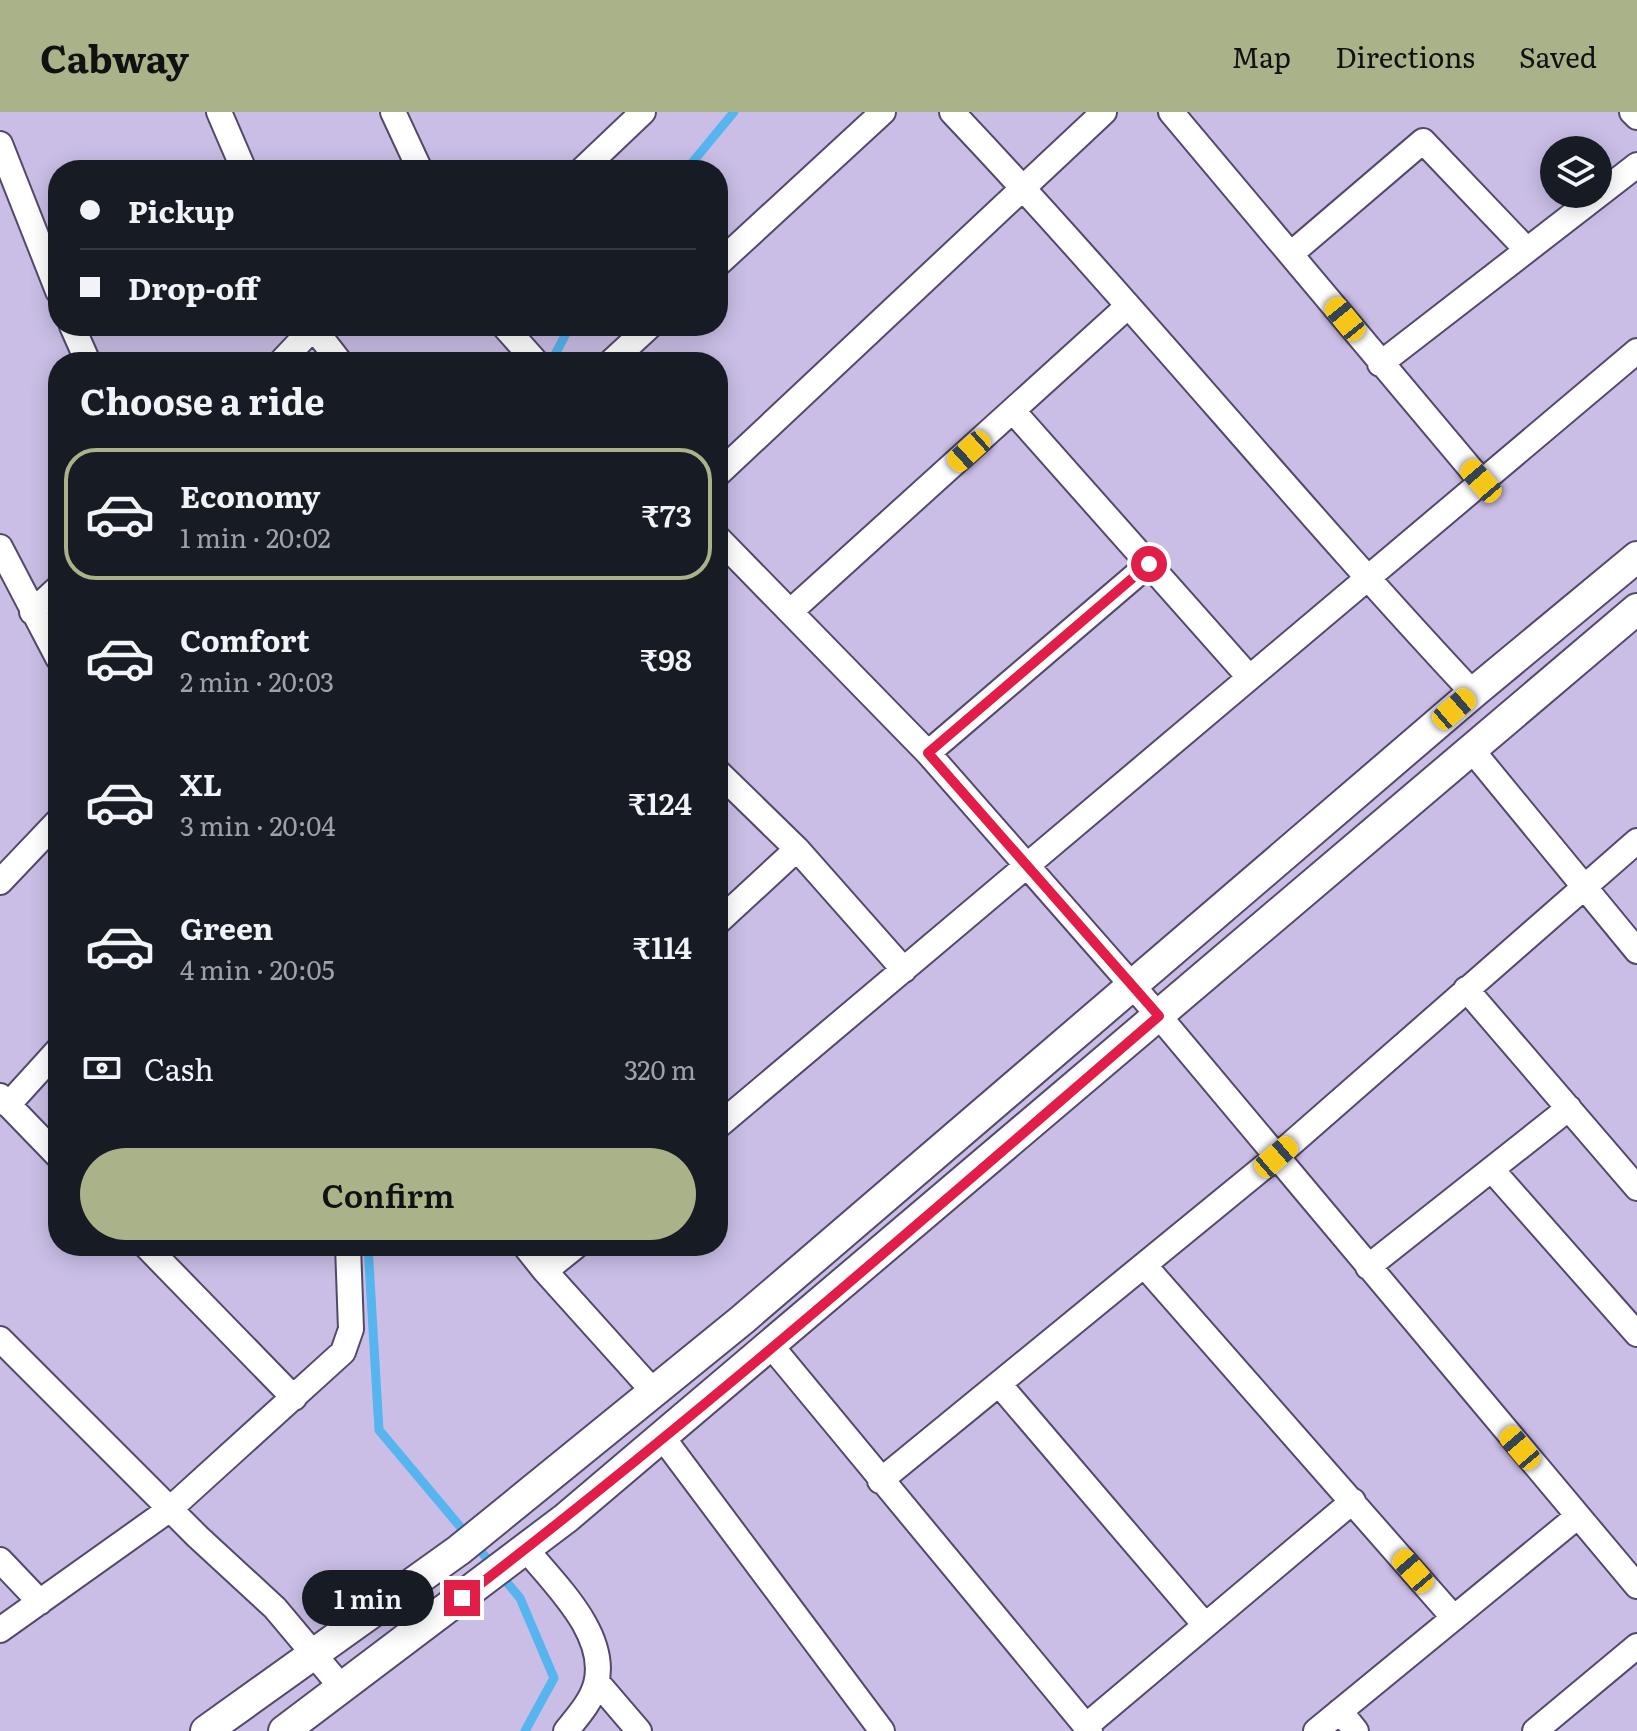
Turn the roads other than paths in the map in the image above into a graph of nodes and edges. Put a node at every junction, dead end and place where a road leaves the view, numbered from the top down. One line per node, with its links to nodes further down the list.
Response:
1 (219, 112): 11 (street)
2 (643, 112): 13 (street)
3 (883, 112): 18 (street)
4 (952, 112): 15 (street)
5 (1104, 112): 15 (street)
6 (1171, 112): 17 (street)
7 (1632, 112): 9 (street)
8 (400, 115): 12 (street)
9 (1637, 117)
10 (0, 144): 19 (street)
11 (240, 160)
12 (416, 160)
13 (593, 160)
14 (1637, 165): 16 (street)
15 (1024, 188): 20 (street); 30 (street)
16 (1527, 250): 17 (street); 28 (street)
17 (1292, 253): 28 (street)
18 (728, 255)
19 (48, 266)
20 (1128, 306): 29 (street); 36 (street)
21 (304, 336): 25 (street)
22 (319, 336): 26 (street)
23 (639, 336): 27 (street)
24 (1637, 351): 31 (street)
25 (290, 352)
26 (332, 352)
27 (622, 352)
28 (1380, 364): 31 (street)
29 (1013, 411): 35 (street); 39 (street)
30 (728, 465)
31 (1481, 481): 36 (street)
32 (0, 547): 40 (street)
33 (728, 548): 39 (street)
34 (1637, 557): 43 (street)
35 (1149, 564): 42 (street); 45 (street)
36 (1365, 579): 42 (street); 43 (street)
37 (48, 597): 40 (street)
38 (1637, 609): 44 (street)
39 (791, 611): 45 (street)
40 (32, 612): 41 (street)
41 (48, 640)
42 (1249, 677): 50 (street)
43 (1473, 693): 56 (street)
44 (1471, 749): 52 (street); 58 (street)
45 (928, 753): 50 (street)
46 (728, 782): 49 (street)
47 (48, 830): 51 (street)
48 (1637, 841): 52 (street)
49 (797, 849): 53 (street); 55 (street)
50 (1028, 867): 55 (street); 56 (street)
51 (4, 868)
52 (1585, 884): 54 (street); 57 (street)
53 (728, 913)
54 (1637, 951)
55 (904, 970): 62 (street)
56 (1133, 987): 58 (street); 78 (street)
57 (1466, 989): 61 (street); 64 (street)
58 (1159, 1016): 64 (street); 76 (street)
59 (48, 1059): 60 (street)
60 (4, 1101): 63 (street)
61 (1569, 1108): 65 (street); 66 (street)
62 (728, 1118)
63 (48, 1146)
64 (1276, 1157): 71 (street); 72 (street)
65 (1492, 1170): 72 (street); 74 (street)
66 (1637, 1188)
67 (156, 1256): 79 (street)
68 (348, 1256): 79 (street)
69 (533, 1256): 73 (street)
70 (564, 1256): 73 (street)
71 (1144, 1265): 77 (street); 82 (street)
72 (1368, 1267): 84 (street)
73 (545, 1271): 78 (street)
74 (1637, 1334)
75 (0, 1339): 83 (street)
76 (772, 1347): 80 (street); 81 (street)
77 (999, 1384): 81 (street); 90 (street)
78 (653, 1391): 93 (street)
79 (294, 1398): 83 (street)
80 (663, 1438): 85 (street); 103 (street)
81 (880, 1481): 97 (street)
82 (1353, 1501): 89 (street); 90 (street)
83 (170, 1509): 88 (street); 93 (street)
84 (1578, 1516): 87 (street); 89 (street)
85 (518, 1555): 94 (street); 95 (street)
86 (0, 1560): 88 (street)
87 (1637, 1586)
88 (40, 1602): 91 (street)
89 (1454, 1618): 96 (street)
90 (1205, 1625): 97 (street)
91 (0, 1630)
92 (1637, 1646): 98 (street)
93 (313, 1654): 95 (street); 99 (street)
94 (597, 1682): 101 (street); 102 (street)
95 (343, 1689): 100 (street)
96 (1340, 1711): 104 (street); 105 (street)
97 (1088, 1728)
98 (1544, 1728)
99 (206, 1731)
100 (284, 1731)
101 (566, 1731)
102 (639, 1731)
103 (882, 1731)
104 (1316, 1731)
105 (1356, 1731)

